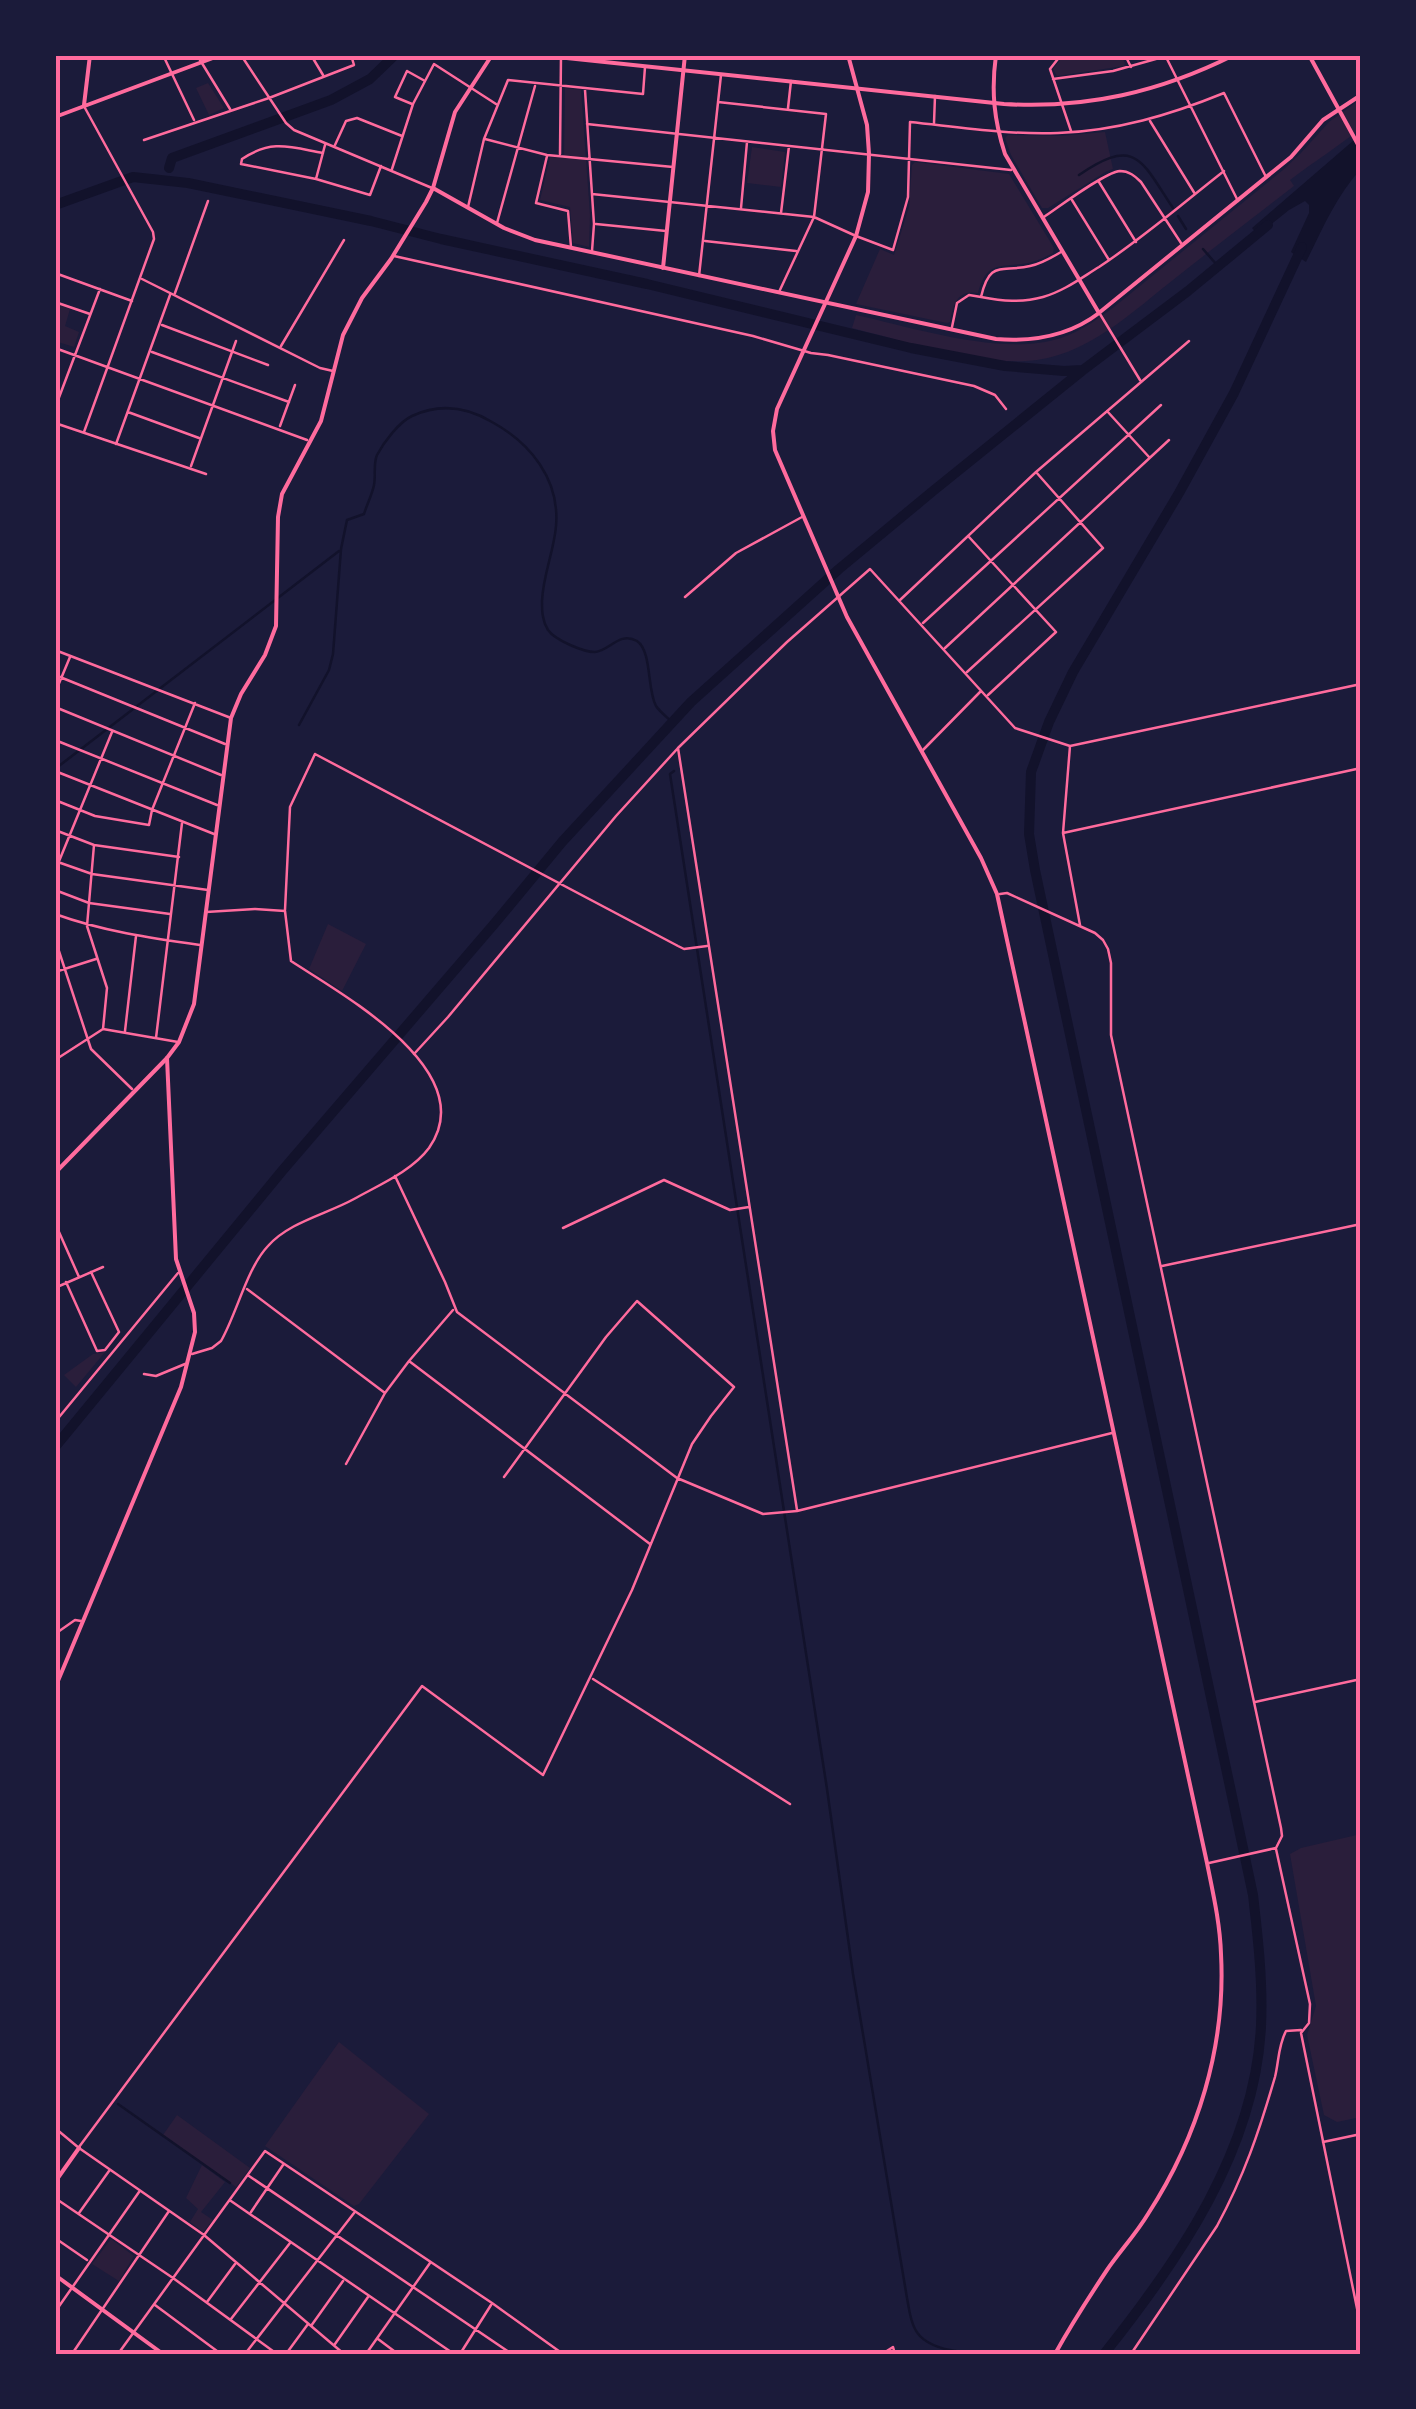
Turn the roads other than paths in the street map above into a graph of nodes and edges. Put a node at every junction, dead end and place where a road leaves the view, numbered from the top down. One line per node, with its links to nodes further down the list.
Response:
1 (90, 55): 46 (street)
2 (162, 55): 26 (street)
3 (197, 55): 20 (street)
4 (222, 55): 20 (street)
5 (242, 55): 39 (street)
6 (311, 55): 27 (street)
7 (351, 55): 27 (street)
8 (492, 55): 34 (street)
9 (538, 55): 18 (street)
10 (685, 55): 24 (street)
11 (848, 55): 36 (street)
12 (996, 55): 41 (street)
13 (1061, 55): 28 (street)
14 (1125, 55): 23 (street)
15 (1234, 55): 30 (street)
16 (1309, 55): 49 (street)
17 (1354, 55): 21 (street)
18 (561, 56): 22 (street); 33 (street)
19 (1167, 56): 23 (street); 30 (street)
20 (200, 62): 26 (street); 47 (street)
21 (1361, 63)
22 (645, 65): 24 (street); 35 (street)
23 (1131, 68): 28 (street)
24 (684, 69): 25 (street); 57 (street)
25 (721, 73): 31 (street); 40 (street)
26 (172, 74): 46 (street); 52 (street)
27 (324, 76): 39 (street)
28 (1053, 79): 43 (street)
29 (425, 80): 34 (street); 42 (street); 42 (street)
30 (1178, 80): 43 (street); 45 (street)
31 (791, 81): 36 (street); 48 (street)
32 (536, 83): 33 (street); 44 (street); 66 (street)
33 (562, 86): 35 (street); 72 (street)
34 (469, 87): 44 (street); 83 (street)
35 (585, 88): 53 (street)
36 (857, 88): 38 (street); 71 (street)
37 (1361, 95): 49 (street)
38 (936, 96): 41 (street); 54 (street)
39 (269, 98): 47 (street); 63 (street)
40 (718, 102): 48 (street); 59 (street)
41 (992, 102): 43 (street); 55 (street)
42 (413, 104): 58 (street)
43 (1062, 104): 56 (street)
44 (498, 106): 60 (street)
45 (1191, 106): 51 (street); 79 (street); 80 (street)
46 (84, 107): 50 (street); 114 (street)
47 (230, 110): 52 (street)
48 (788, 110): 67 (street)
49 (1339, 110): 68 (street); 80 (street)
50 (55, 117)
51 (1150, 120): 56 (street); 85 (street)
52 (195, 121): 61 (street)
53 (588, 124): 57 (street); 73 (street)
54 (934, 124): 55 (street); 74 (street)
55 (997, 130): 56 (street); 78 (street)
56 (1072, 132)
57 (677, 133): 59 (street); 76 (street)
58 (403, 136): 65 (street); 77 (street)
59 (714, 136): 62 (street); 90 (street)
60 (484, 139): 66 (street); 91 (street)
61 (144, 140)
62 (748, 140): 64 (street); 92 (street)
63 (325, 143): 65 (street); 69 (street)
64 (789, 145): 67 (street); 93 (street)
65 (334, 147): 75 (street)
66 (517, 147): 70 (street); 97 (street)
67 (822, 149): 71 (street); 94 (street)
68 (1361, 150)
69 (322, 153): 81 (street); 81 (street)
70 (547, 154): 72 (street); 105 (street)
71 (869, 154): 74 (street); 100 (street)
72 (560, 156): 73 (street)
73 (590, 158): 76 (street); 84 (street)
74 (909, 158): 78 (street); 100 (street)
75 (381, 166): 77 (street); 81 (street)
76 (673, 167): 89 (street)
77 (392, 170): 83 (street)
78 (1012, 170): 95 (street)
79 (1224, 172): 85 (street); 87 (street)
80 (1266, 178): 87 (street)
81 (316, 180)
82 (1099, 181): 86 (street); 96 (street); 103 (street)
83 (434, 188): 91 (street); 109 (street)
84 (592, 194): 89 (street); 98 (street)
85 (1195, 194): 96 (street)
86 (1072, 199): 95 (street); 110 (street)
87 (1238, 200): 104 (street)
88 (208, 201): 117 (street)
89 (670, 202): 90 (street); 99 (street)
90 (707, 206): 92 (street); 102 (street)
91 (468, 207): 97 (street)
92 (741, 209): 93 (street)
93 (781, 213): 94 (street)
94 (814, 217): 100 (street); 107 (street)
95 (1042, 218): 106 (street)
96 (1164, 219): 103 (street); 104 (street)
97 (497, 224): 105 (street)
98 (594, 224): 99 (street); 108 (street)
99 (666, 231): 111 (street)
100 (856, 236): 122 (street)
101 (344, 240): 129 (street)
102 (703, 241): 107 (street); 113 (street)
103 (1136, 242): 110 (street)
104 (1182, 244): 123 (street)
105 (571, 248): 108 (street)
106 (1062, 251): 115 (street); 119 (street)
107 (798, 252): 118 (street)
108 (592, 253): 111 (street)
109 (392, 256): 131 (street); 137 (street)
110 (1109, 260): 115 (street)
111 (662, 268): 113 (street)
112 (55, 273): 116 (street)
113 (700, 276): 118 (street)
114 (141, 278): 117 (street); 120 (street)
115 (1079, 280): 119 (street); 123 (street)
116 (100, 289): 120 (street); 124 (street)
117 (173, 293): 125 (street); 129 (street)
118 (779, 293): 122 (street)
119 (981, 297): 126 (street)
120 (132, 301): 136 (street)
121 (55, 302): 124 (street)
122 (825, 303): 126 (street); 131 (street)
123 (1100, 313): 126 (street); 140 (street)
124 (90, 314): 134 (street)
125 (160, 324): 132 (street); 133 (street)
126 (952, 330)
127 (236, 341): 133 (street)
128 (1189, 341): 140 (street)
129 (280, 347): 137 (street)
130 (55, 348): 134 (street)
131 (803, 350): 148 (street); 164 (street)
132 (150, 351): 138 (street); 139 (street)
133 (232, 352): 135 (street); 138 (street)
134 (74, 355): 136 (street); 143 (street)
135 (268, 365)
136 (107, 367): 139 (street); 153 (street)
137 (334, 372): 157 (street)
138 (222, 378): 144 (street); 146 (street)
139 (140, 379): 146 (street); 150 (street)
140 (1141, 381): 149 (street)
141 (295, 386): 144 (street)
142 (55, 389): 143 (street)
143 (61, 391): 147 (street)
144 (288, 402): 152 (street)
145 (1161, 404): 154 (street)
146 (212, 406): 152 (street); 155 (street)
147 (55, 408)
148 (1006, 409)
149 (1107, 411): 154 (street); 161 (street)
150 (128, 412): 155 (street); 158 (street)
151 (55, 423): 153 (street)
152 (279, 429): 157 (street)
153 (84, 432): 158 (street)
154 (1128, 435): 159 (street); 163 (street)
155 (200, 439): 160 (street)
156 (1170, 440): 159 (street)
157 (311, 441): 186 (street)
158 (116, 444): 160 (street)
159 (1150, 458): 165 (street)
160 (190, 469): 162 (street)
161 (1036, 472): 163 (street); 166 (street)
162 (206, 474)
163 (1059, 498): 165 (street); 167 (street)
164 (802, 516): 169 (street); 170 (street)
165 (1080, 522): 168 (street); 172 (street)
166 (968, 536): 167 (street); 171 (street)
167 (990, 560): 168 (street); 173 (street)
168 (1012, 585): 172 (street); 174 (street)
169 (837, 596): 171 (street); 192 (street); 193 (street)
170 (685, 597)
171 (900, 600): 173 (street)
172 (1036, 609): 177 (street); 183 (street)
173 (922, 624): 174 (street)
174 (944, 649): 177 (street)
175 (55, 650): 176 (street)
176 (71, 656): 179 (street); 184 (street)
177 (966, 674): 181 (street)
178 (55, 675): 179 (street)
179 (62, 677): 182 (street); 187 (street)
180 (1361, 684): 191 (street)
181 (982, 690): 183 (street); 193 (street)
182 (55, 694)
183 (987, 696): 191 (street)
184 (195, 703): 186 (street); 187 (street)
185 (55, 706): 188 (street)
186 (230, 718): 190 (street)
187 (185, 728): 190 (street); 194 (street)
188 (109, 729): 194 (street); 195 (street)
189 (55, 740): 195 (street)
190 (226, 744): 198 (street)
191 (1070, 746): 207 (street)
192 (678, 748): 215 (street); 231 (street)
193 (922, 752): 219 (street)
194 (174, 755): 198 (street); 199 (street)
195 (101, 758): 199 (street); 200 (street)
196 (1361, 768): 207 (street)
197 (55, 771): 200 (street)
198 (222, 776): 202 (street)
199 (162, 784): 202 (street); 204 (street)
200 (90, 785): 203 (street); 204 (street)
201 (55, 800): 203 (street)
202 (218, 806): 208 (street)
203 (80, 810): 204 (street); 209 (street)
204 (152, 810): 205 (street)
205 (182, 823): 208 (street); 211 (street)
206 (55, 830): 209 (street)
207 (1063, 833): 226 (street)
208 (215, 835): 218 (street)
209 (69, 836): 210 (street); 212 (street)
210 (94, 846): 211 (street); 214 (street)
211 (179, 857): 216 (street)
212 (57, 861): 213 (street); 214 (street)
213 (55, 870)
214 (92, 874): 216 (street); 220 (street)
215 (557, 882): 222 (street); 231 (street); 241 (street)
216 (175, 885): 218 (street); 224 (street)
217 (55, 890): 220 (street)
218 (208, 890): 221 (street)
219 (997, 894): 226 (street); 267 (street)
220 (89, 903): 224 (street); 225 (street)
221 (205, 912): 222 (street); 230 (street)
222 (285, 912): 241 (street)
223 (55, 914): 225 (street)
224 (172, 914): 229 (street)
225 (87, 926): 227 (street); 232 (street)
226 (1080, 927): 251 (street)
227 (136, 936): 229 (street); 236 (street)
228 (55, 939): 233 (street)
229 (169, 940): 230 (street); 237 (street)
230 (201, 945): 239 (street)
231 (709, 946): 247 (street)
232 (97, 958): 233 (street); 235 (street)
233 (65, 969): 234 (street); 238 (street)
234 (55, 972)
235 (104, 1030): 236 (street); 238 (street)
236 (124, 1032): 237 (street)
237 (156, 1038): 239 (street)
238 (87, 1040): 243 (street); 244 (street)
239 (179, 1042): 242 (street)
240 (55, 1052): 243 (street)
241 (414, 1054): 246 (street)
242 (167, 1058): 244 (street); 254 (street)
243 (56, 1060)
244 (135, 1092): 245 (street)
245 (55, 1173)
246 (395, 1176): 258 (street); 259 (street)
247 (747, 1207): 250 (street); 272 (street)
248 (55, 1224): 255 (street)
249 (1361, 1224): 251 (street)
250 (563, 1228)
251 (1160, 1266): 279 (street)
252 (102, 1267): 253 (street)
253 (90, 1272): 255 (street); 256 (street)
254 (180, 1273): 260 (street); 266 (street)
255 (79, 1277): 256 (street)
256 (66, 1282): 257 (street)
257 (57, 1286)
258 (246, 1288): 260 (street); 264 (street)
259 (454, 1309): 261 (street); 265 (street)
260 (189, 1354): 262 (street)
261 (409, 1361): 264 (street); 268 (street)
262 (187, 1363): 263 (street); 274 (street)
263 (144, 1374)
264 (385, 1394): 269 (street)
265 (566, 1394): 268 (street); 271 (street); 271 (street)
266 (55, 1422)
267 (1114, 1433): 272 (street); 282 (street)
268 (524, 1450): 270 (street); 273 (street)
269 (346, 1464)
270 (504, 1477)
271 (676, 1478): 272 (street); 273 (street)
272 (795, 1512)
273 (650, 1544): 276 (street)
274 (83, 1622): 275 (street); 278 (street)
275 (55, 1634)
276 (590, 1677): 280 (street); 287 (street)
277 (1361, 1679): 279 (street)
278 (55, 1688)
279 (1254, 1702): 281 (street)
280 (790, 1804)
281 (1276, 1848): 282 (street); 283 (street)
282 (1208, 1863): 350 (street)
283 (1303, 2030): 286 (street); 351 (street)
284 (55, 2128): 287 (street)
285 (1361, 2134): 286 (street)
286 (1322, 2142): 326 (street)
287 (78, 2148): 289 (street); 291 (street)
288 (284, 2164): 290 (street); 292 (street); 297 (street)
289 (110, 2170): 293 (street); 298 (street)
290 (248, 2175): 292 (street); 295 (street)
291 (55, 2182)
292 (268, 2188): 299 (street); 302 (street)
293 (140, 2191): 296 (street); 300 (street)
294 (55, 2198): 298 (street)
295 (229, 2200): 299 (street); 301 (street)
296 (169, 2212): 301 (street); 305 (street)
297 (355, 2212): 302 (street); 308 (street)
298 (79, 2214): 300 (street)
299 (250, 2214): 304 (street)
300 (109, 2234): 305 (street); 306 (street)
301 (204, 2235): 309 (street); 311 (street)
302 (336, 2235): 307 (street); 315 (street)
303 (55, 2238): 306 (street)
304 (290, 2243): 307 (street); 313 (street)
305 (140, 2256): 311 (street); 321 (street)
306 (89, 2262): 314 (street)
307 (317, 2262): 312 (street); 320 (street)
308 (430, 2262): 315 (street); 318 (street)
309 (236, 2263): 313 (street); 317 (street)
310 (55, 2276): 314 (street)
311 (173, 2278): 317 (street); 319 (street)
312 (344, 2280): 316 (street); 325 (street)
313 (260, 2284): 320 (street); 324 (street)
314 (72, 2288): 321 (street); 322 (street)
315 (413, 2288): 323 (street); 327 (street)
316 (369, 2296): 323 (street); 331 (street)
317 (206, 2302): 324 (street)
318 (492, 2303): 327 (street); 332 (street)
319 (154, 2304): 328 (street); 336 (street)
320 (284, 2304): 325 (street); 330 (street)
321 (102, 2310): 328 (street); 333 (street)
322 (55, 2312)
323 (394, 2314): 329 (street); 343 (street)
324 (230, 2320): 330 (street)
325 (310, 2325): 331 (street); 339 (street)
326 (1361, 2328)
327 (475, 2330): 344 (street); 345 (street)
328 (133, 2332): 334 (street); 335 (street)
329 (377, 2338): 341 (street); 342 (street)
330 (256, 2339): 337 (street); 338 (street)
331 (334, 2345): 340 (street)
332 (557, 2348): 346 (street); 347 (street)
333 (72, 2354)
334 (118, 2354)
335 (163, 2354)
336 (221, 2354)
337 (245, 2354)
338 (277, 2354)
339 (286, 2354)
340 (344, 2354)
341 (366, 2354)
342 (398, 2354)
343 (454, 2354)
344 (460, 2354)
345 (512, 2354)
346 (552, 2354)
347 (563, 2354)
348 (882, 2354): 349 (street)
349 (895, 2354)
350 (1055, 2354)
351 (1131, 2354)

